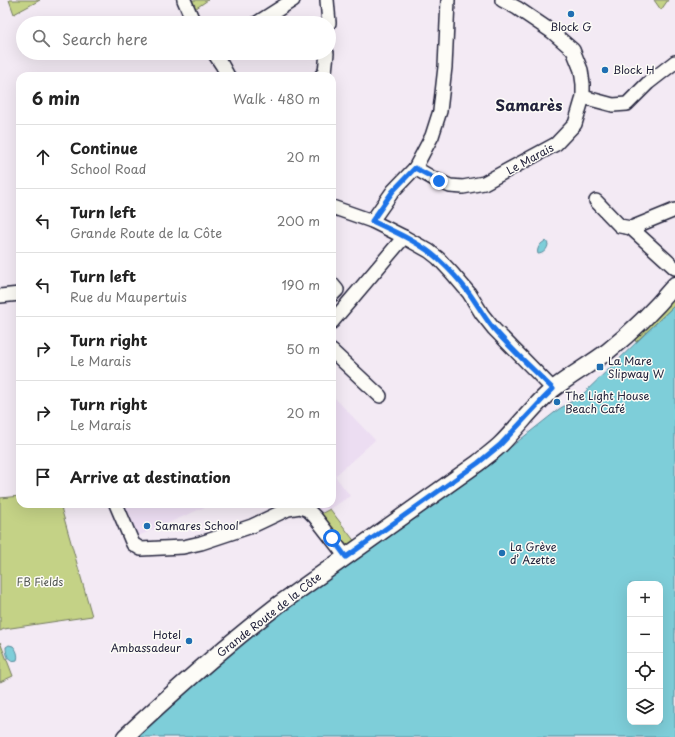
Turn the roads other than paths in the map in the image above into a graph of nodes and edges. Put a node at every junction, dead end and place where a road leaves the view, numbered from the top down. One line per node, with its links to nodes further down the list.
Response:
1 (184, 0): 6 (street)
2 (293, 0): 7 (street)
3 (327, 0): 8 (street)
4 (448, 0): 15 (street)
5 (502, 0): 14 (street, Le Marais)
6 (191, 16)
7 (268, 16)
8 (328, 16)
9 (219, 60): 12 (street)
10 (326, 60): 13 (street)
11 (675, 62): 14 (street)
12 (226, 72)
13 (325, 72)
14 (583, 97): 15 (street, Le Marais)
15 (415, 168): 19 (street)
16 (596, 201): 20 (street)
17 (336, 208): 19 (street)
18 (675, 210): 20 (street)
19 (372, 221): 21 (street)
20 (631, 228): 22 (street)
21 (404, 237): 26 (street); 28 (street)
22 (675, 268)
23 (675, 285): 28 (main road, Grande Route de la Côte)
24 (16, 294): 25 (street)
25 (0, 296)
26 (336, 317)
27 (336, 355): 29 (street)
28 (553, 389): 33 (main road, Grande Route de la Côte)
29 (380, 396)
30 (118, 508): 31 (street)
31 (294, 508)
32 (303, 508): 33 (street)
33 (346, 557): 34 (main road, Grande Route de la Côte)
34 (125, 737)

